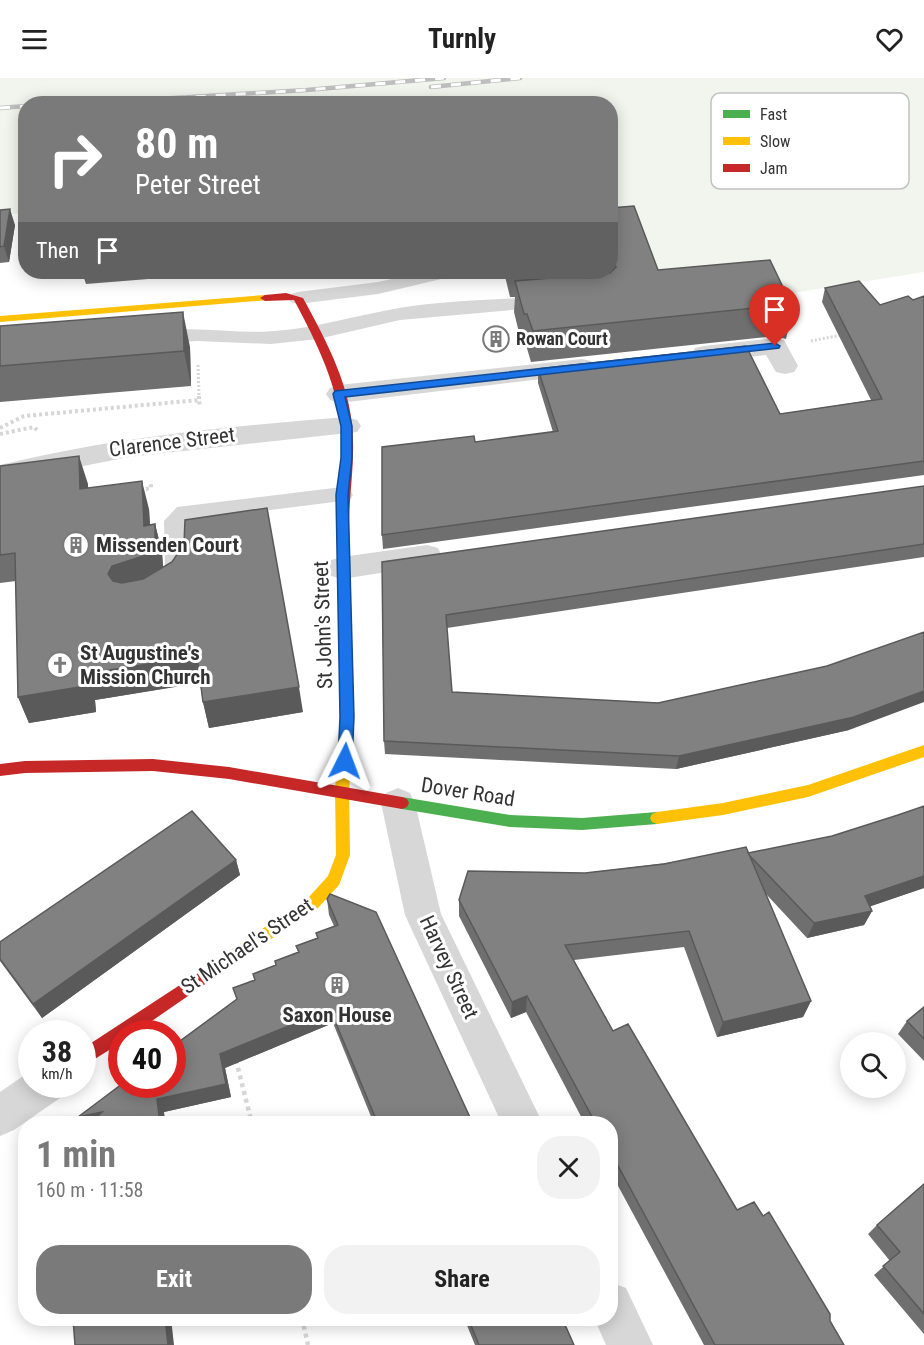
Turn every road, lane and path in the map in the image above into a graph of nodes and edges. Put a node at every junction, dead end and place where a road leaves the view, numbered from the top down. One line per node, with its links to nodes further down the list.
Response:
1 (417, 279): 2 (lane)
2 (298, 298): 4 (street); 5 (street, St John's Street)
3 (564, 301): 5 (lane)
4 (0, 319)
5 (318, 333): 7 (lane); 11 (street, St John's Street)
6 (842, 334): 9 (path)
7 (130, 340)
8 (681, 356): 9 (street)
9 (780, 356)
10 (610, 364): 11 (street)
11 (339, 394): 13 (street, St John's Street)
12 (201, 410): 14 (path)
13 (347, 426): 17 (street, Clarence Street); 20 (street, St John's Street)
14 (0, 428)
15 (39, 432): 16 (path)
16 (0, 434)
17 (0, 475)
18 (151, 478): 19 (path)
19 (129, 491)
20 (342, 495): 22 (street, St John's Street); 23 (lane)
21 (449, 553): 22 (street)
22 (342, 568): 26 (street, St John's Street)
23 (150, 594)
24 (924, 751): 27 (street, Dover Road)
25 (0, 770): 26 (street, Dover Road)
26 (342, 791): 27 (street, Dover Road); 28 (street, St Michael's Street)
27 (398, 802): 33 (street, Harvey Street)
28 (96, 1050)
29 (235, 1058): 32 (path)
30 (25, 1098): 31 (street)
31 (0, 1116)
32 (250, 1116)
33 (519, 1116)
34 (618, 1320): 37 (street)
35 (304, 1326): 36 (path)
36 (308, 1345)
37 (630, 1345)

